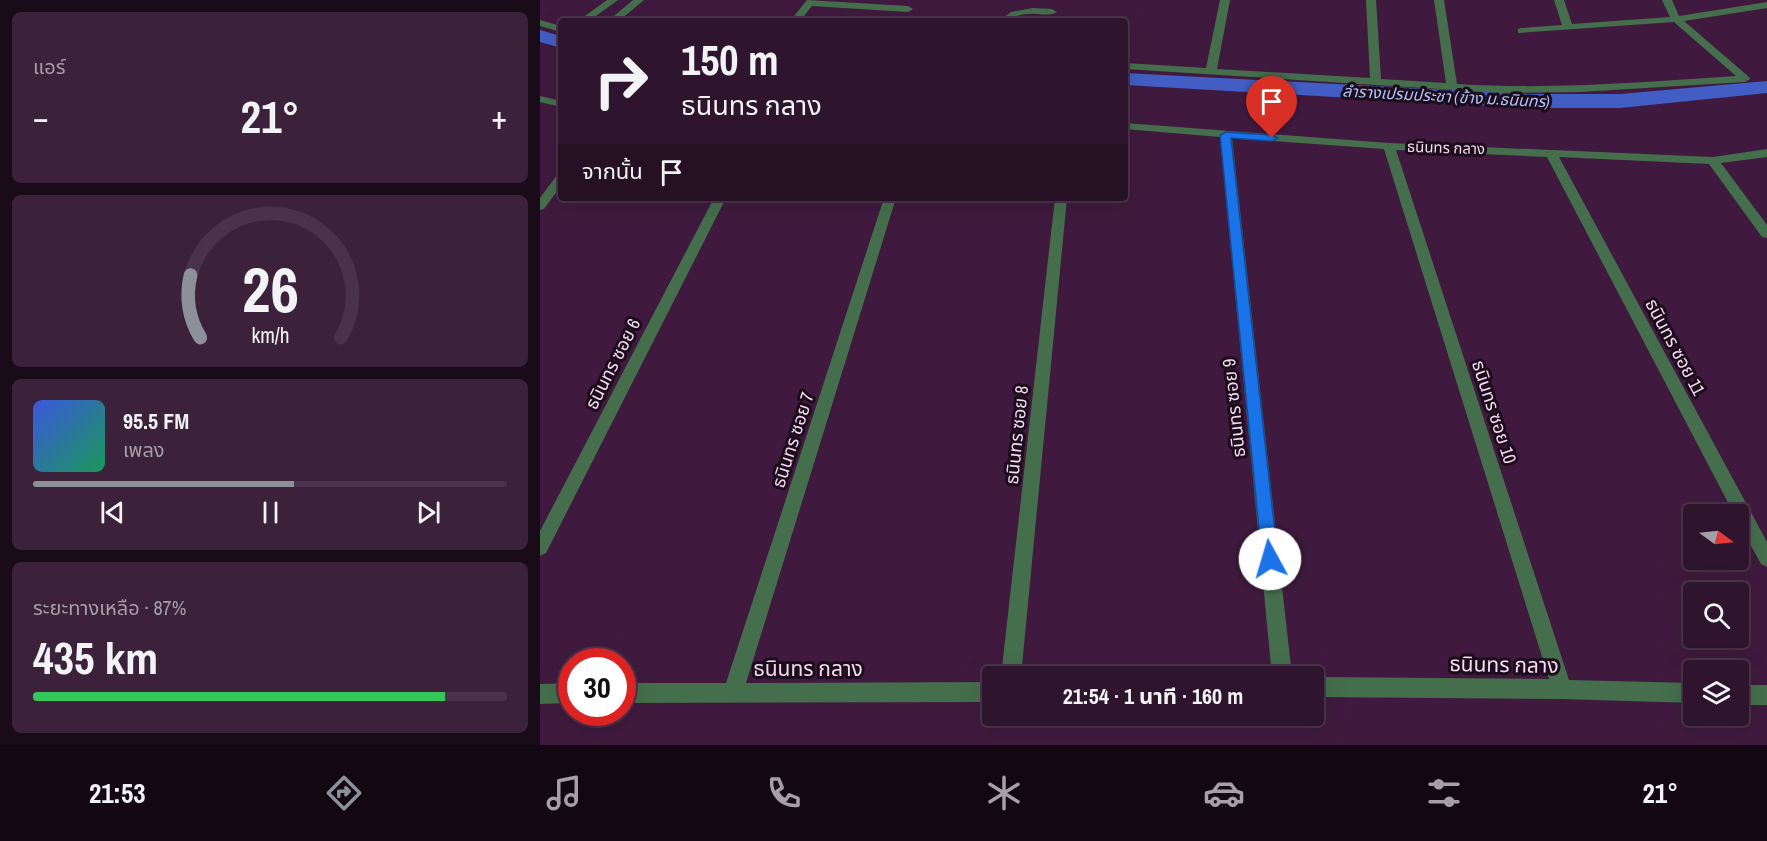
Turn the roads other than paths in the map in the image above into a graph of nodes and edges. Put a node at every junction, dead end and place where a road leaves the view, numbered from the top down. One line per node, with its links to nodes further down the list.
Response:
1 (613, 0): 12 (street)
2 (639, 0): 13 (street)
3 (1225, 0): 22 (street)
4 (1371, 0): 23 (street)
5 (1439, 0): 24 (street)
6 (1559, 0): 18 (street)
7 (1666, 0): 16 (street)
8 (811, 1): 10 (street); 14 (street)
9 (1767, 5): 16 (street)
10 (908, 9)
11 (1052, 12): 15 (street)
12 (587, 18)
13 (618, 18)
14 (797, 18)
15 (1006, 18)
16 (1676, 19): 18 (street); 24 (street)
17 (540, 23): 19 (street)
18 (1568, 27): 20 (street)
19 (558, 28)
20 (1521, 31)
21 (1128, 66): 22 (street)
22 (1211, 71): 23 (street)
23 (1376, 83): 24 (street)
24 (1452, 87)
25 (540, 99): 26 (street)
26 (558, 103)
27 (1128, 126): 28 (street, ธนินทร กลาง)
28 (1226, 135): 29 (street, ธนินทร กลาง); 42 (street, ธนินทร ซอย 9)
29 (1389, 146): 30 (street, ธนินทร กลาง); 44 (street, ธนินทร ซอย 10)
30 (1550, 152): 32 (street, ธนินทร กลาง); 40 (street, ธนินทร ซอย 11)
31 (1767, 153): 32 (street, ธนินทร กลาง)
32 (1713, 161): 38 (street)
33 (558, 182): 37 (street)
34 (718, 201): 39 (street, ธนินทร ซอย 6)
35 (889, 201): 48 (street, ธนินทร ซอย 7)
36 (1061, 201): 41 (street, ธนินทร ซอย 8)
37 (540, 206)
38 (1767, 234)
39 (540, 548)
40 (1767, 559)
41 (1012, 666)
42 (1281, 666)
43 (1324, 687): 44 (street, ธนินทร กลาง)
44 (1562, 689): 49 (street, ธนินทร กลาง)
45 (982, 692): 48 (street, ธนินทร กลาง)
46 (558, 693): 50 (street)
47 (636, 693): 48 (street, ธนินทร กลาง)
48 (733, 693)
49 (1683, 693)
50 (540, 694)
51 (1749, 694): 52 (street)
52 (1767, 695)

